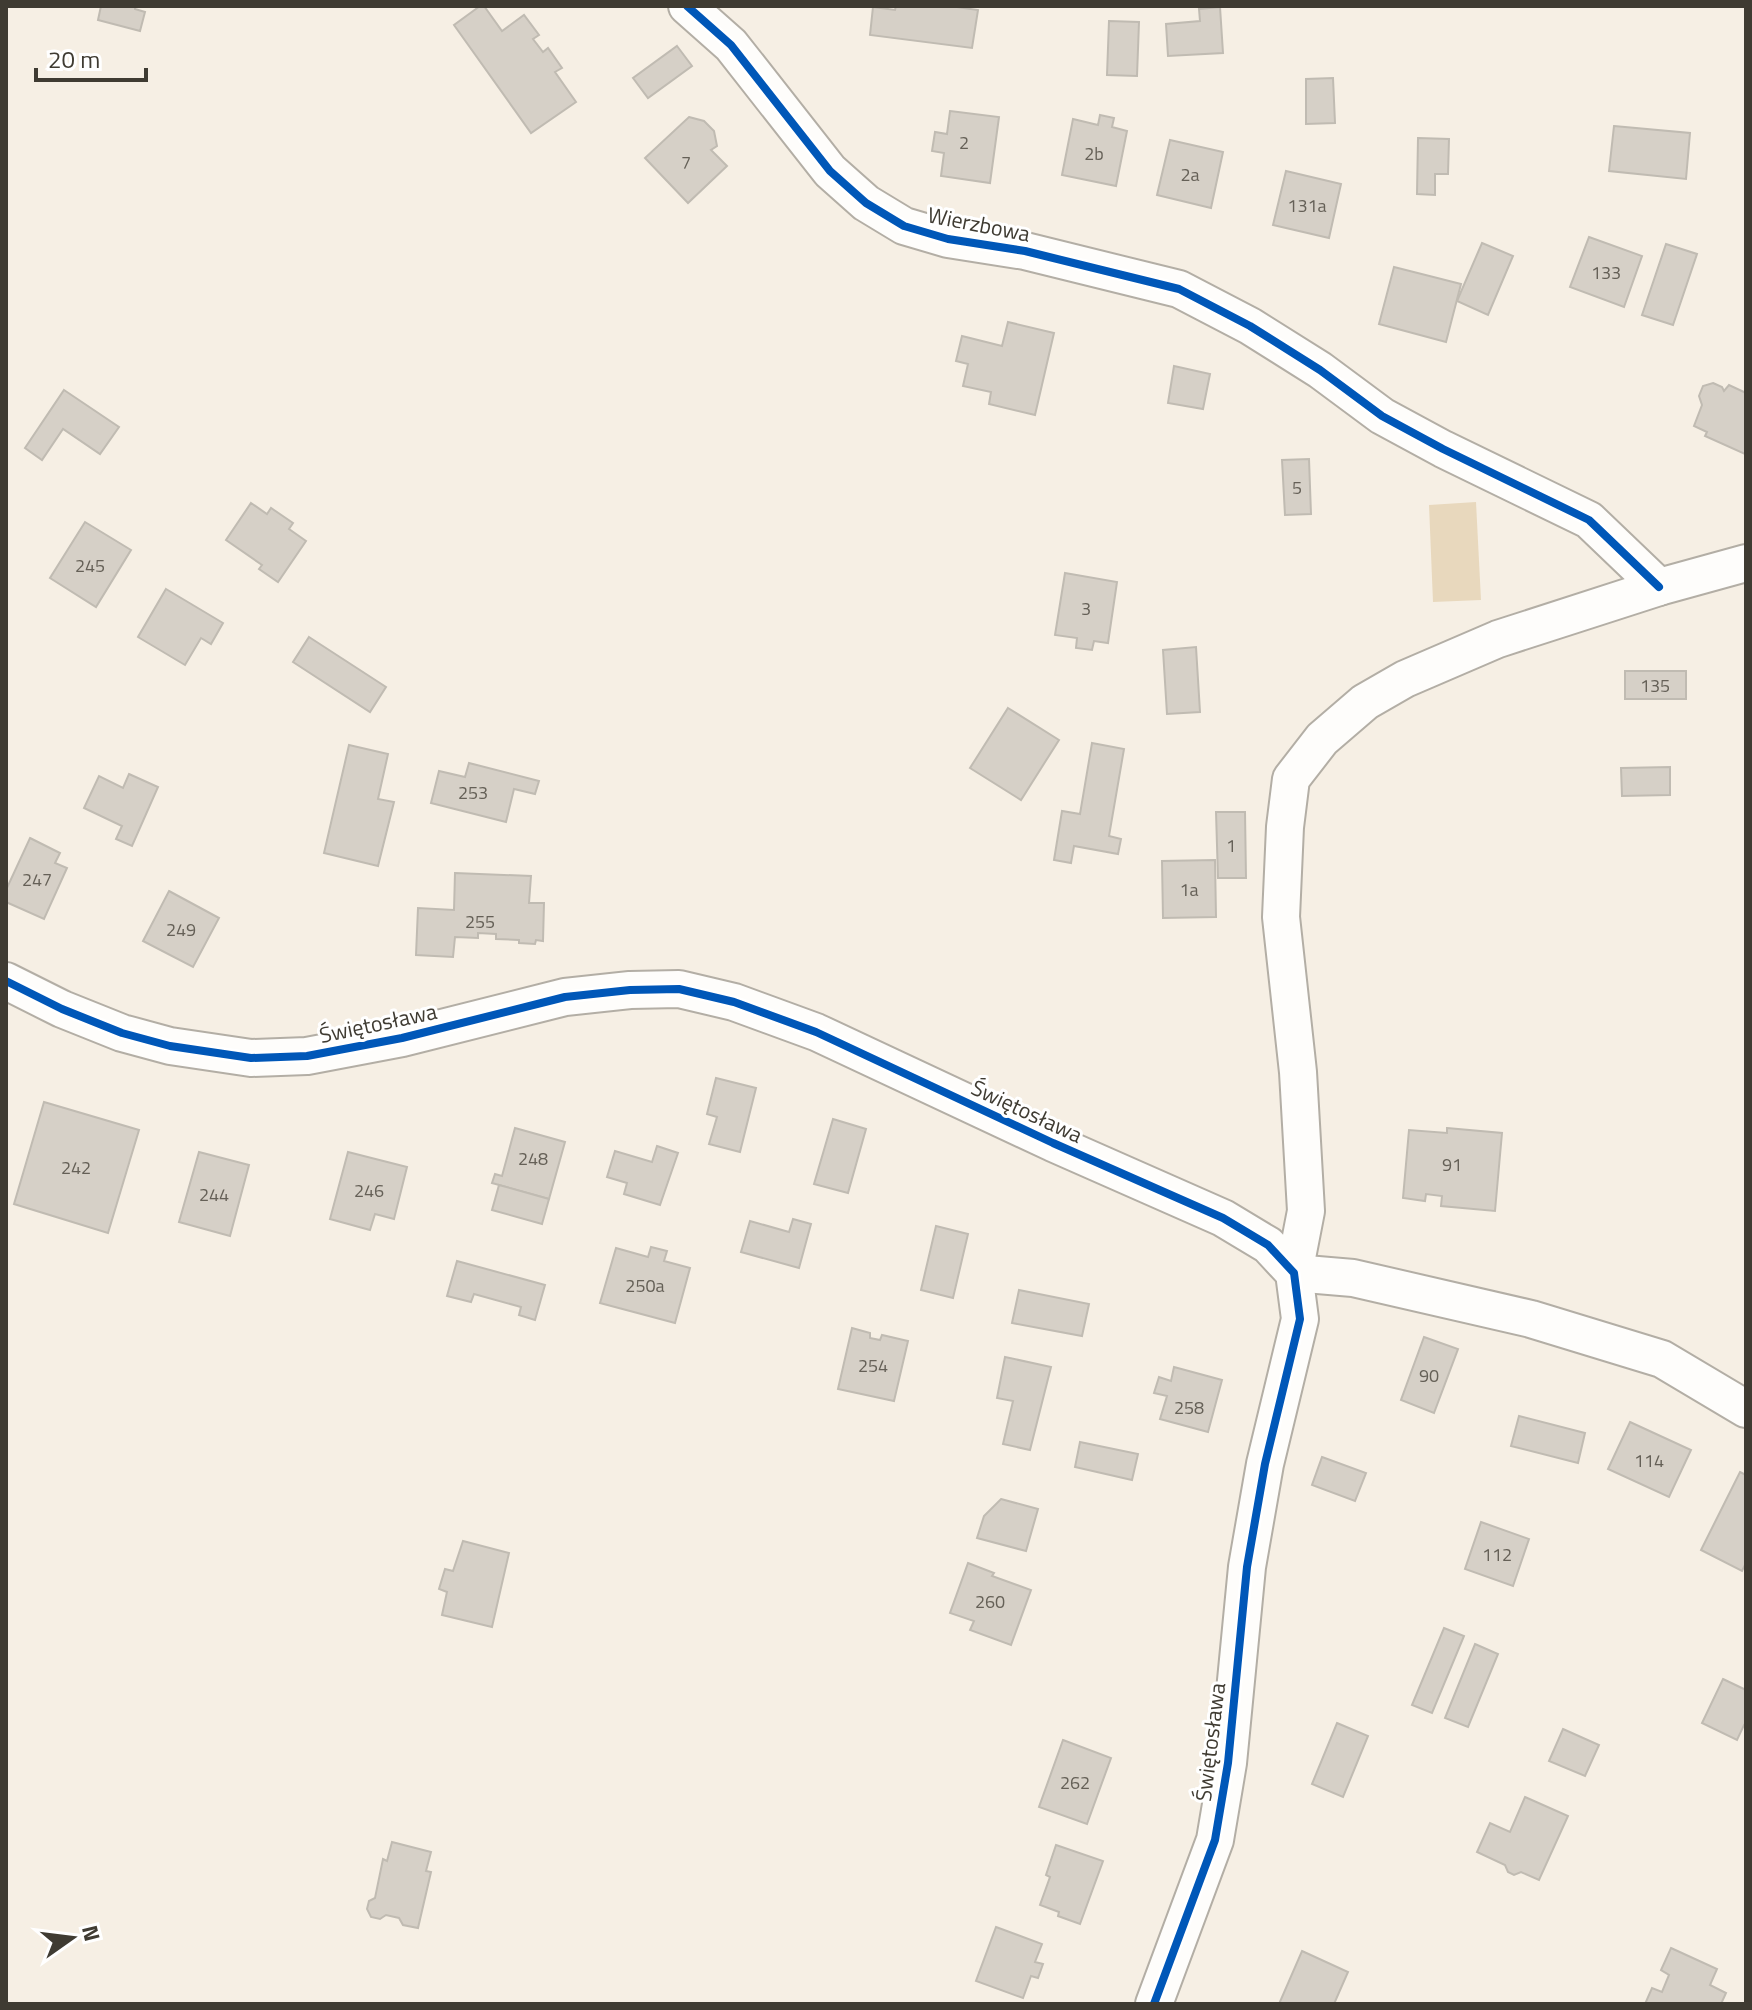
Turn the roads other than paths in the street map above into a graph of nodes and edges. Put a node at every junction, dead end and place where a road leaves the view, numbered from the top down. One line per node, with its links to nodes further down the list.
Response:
1 (687, 6): 3 (street, Wierzbowa)
2 (1746, 563): 3 (street)
3 (1659, 587): 5 (street)
4 (6, 981): 5 (street, Świętosława)
5 (1294, 1273): 6 (street); 7 (street, Świętosława)
6 (1746, 1409)
7 (1154, 2004)

